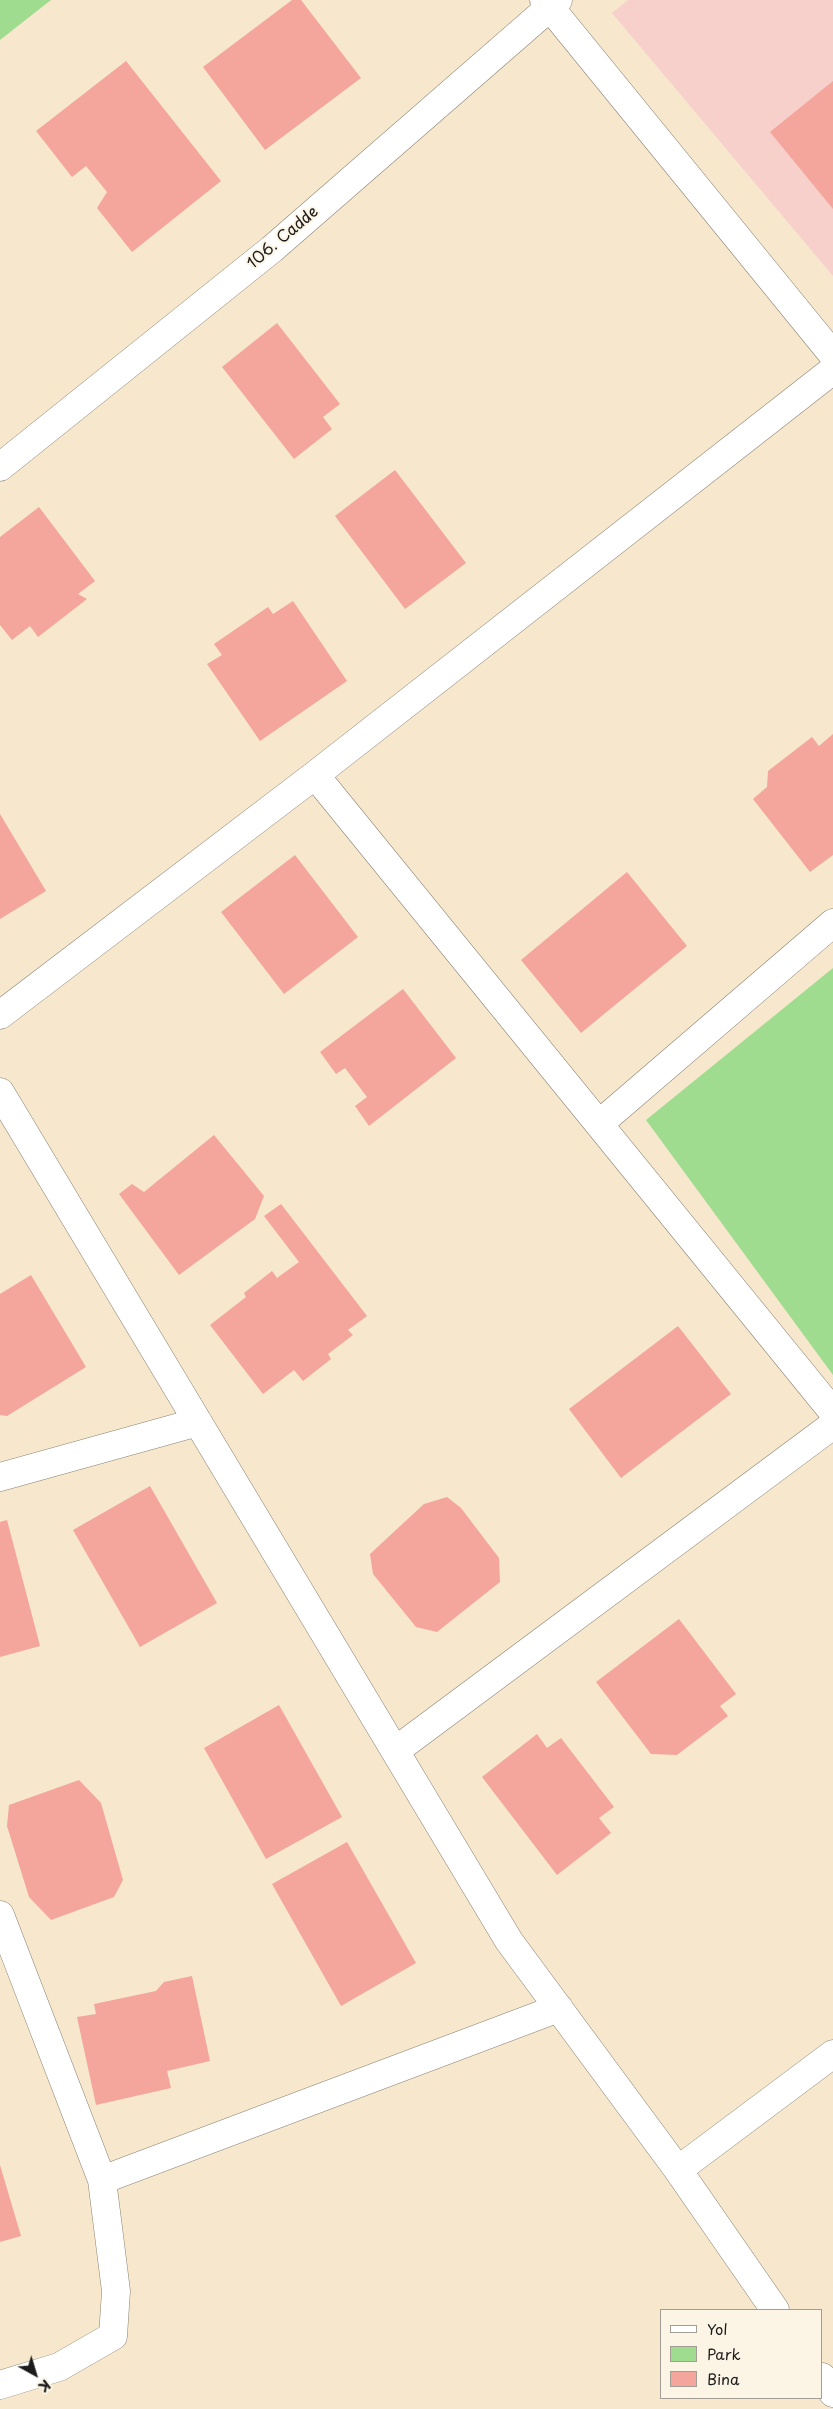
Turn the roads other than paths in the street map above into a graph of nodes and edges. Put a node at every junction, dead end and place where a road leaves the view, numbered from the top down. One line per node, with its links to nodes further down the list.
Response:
1 (551, 2): 2 (street); 4 (street, 106. Cadde)
2 (833, 355)
3 (833, 370): 5 (street)
4 (0, 467)
5 (315, 775): 7 (street); 9 (street)
6 (833, 923): 9 (street)
7 (0, 1016)
8 (0, 1092): 11 (street)
9 (599, 1124): 10 (street)
10 (833, 1412)
11 (198, 1422): 13 (street); 14 (street)
12 (833, 1424): 14 (street)
13 (0, 1476)
14 (396, 1751): 16 (street)
15 (0, 1915): 19 (street)
16 (559, 2008): 18 (street); 19 (street)
17 (833, 2054): 18 (street)
18 (678, 2170): 20 (street)
19 (102, 2180): 22 (street)
20 (774, 2309)
21 (823, 2378): 23 (street)
22 (0, 2385)
23 (833, 2393)

